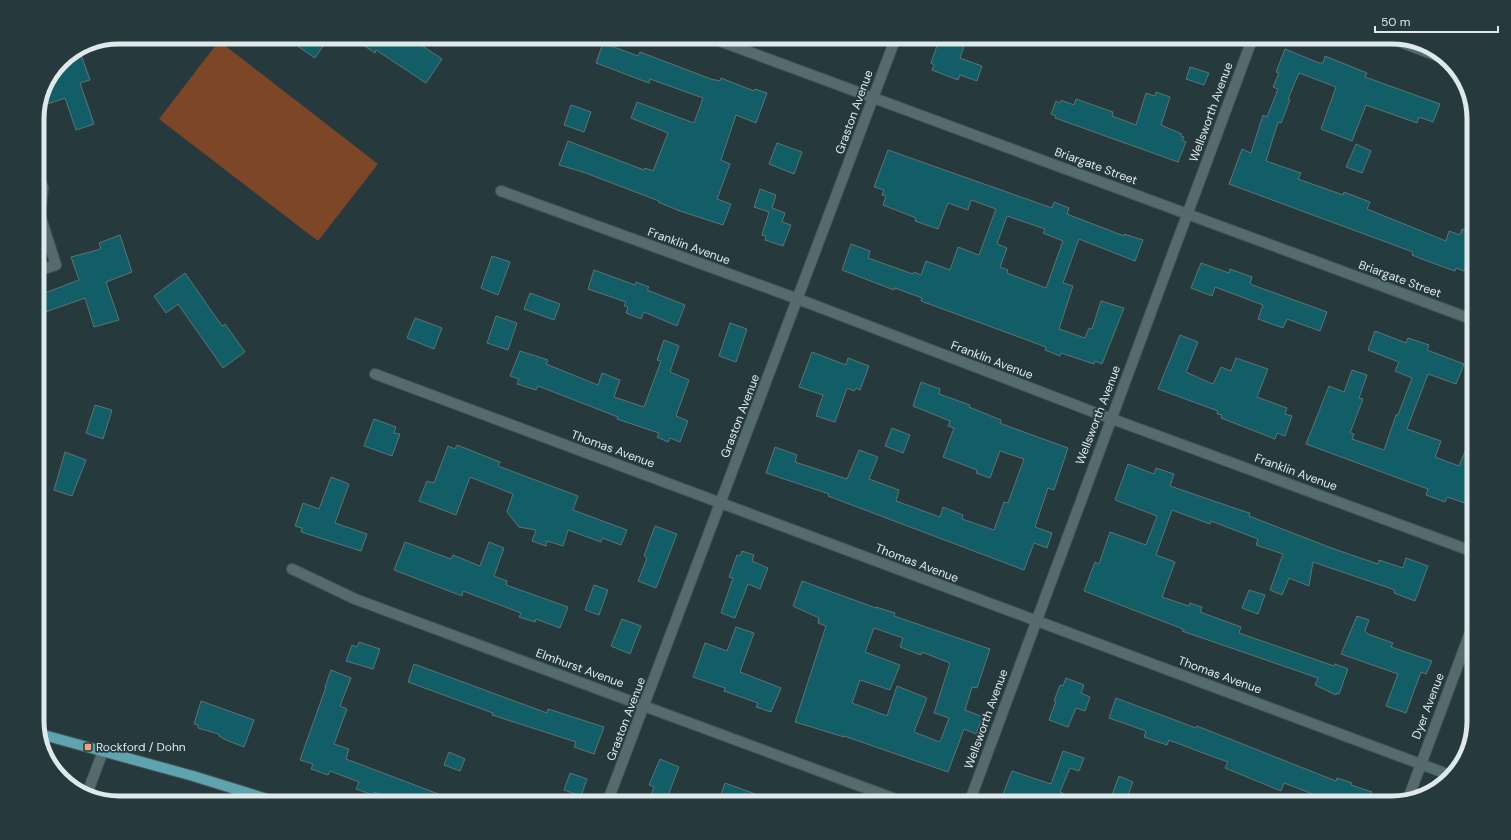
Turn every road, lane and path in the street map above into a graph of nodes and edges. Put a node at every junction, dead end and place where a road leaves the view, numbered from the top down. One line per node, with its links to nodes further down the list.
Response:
1 (728, 44): 4 (street, Briargate Street)
2 (893, 44): 4 (street, Graston Avenue)
3 (1250, 44): 6 (street, Wellsworth Avenue)
4 (873, 97): 6 (street, Briargate Street); 9 (street, Graston Avenue)
5 (501, 191): 9 (street, Franklin Avenue)
6 (1187, 215): 10 (street, Briargate Street); 12 (street, Wellsworth Avenue)
7 (44, 232): 8 (street)
8 (44, 269)
9 (798, 299): 12 (street, Franklin Avenue); 13 (street, Graston Avenue)
10 (1467, 317)
11 (375, 374): 13 (street, Thomas Avenue)
12 (1111, 418): 14 (street, Franklin Avenue); 16 (street, Wellsworth Avenue)
13 (722, 503): 16 (street, Thomas Avenue); 18 (street, Graston Avenue)
14 (1467, 549)
15 (292, 569): 18 (street, Elmhurst Avenue)
16 (1035, 621): 21 (street, Thomas Avenue); 28 (street, Wellsworth Avenue)
17 (1467, 640): 21 (street, Dyer Avenue)
18 (645, 706): 26 (street, Graston Avenue); 27 (street, Elmhurst Avenue)
19 (45, 735): 20 (main road)
20 (102, 752): 23 (street); 25 (main road)
21 (1420, 764): 22 (street, Thomas Avenue); 24 (street, Dyer Avenue)
22 (1445, 773)
23 (89, 789)
24 (1410, 793)
25 (257, 796)
26 (610, 796)
27 (887, 796)
28 (972, 796)

